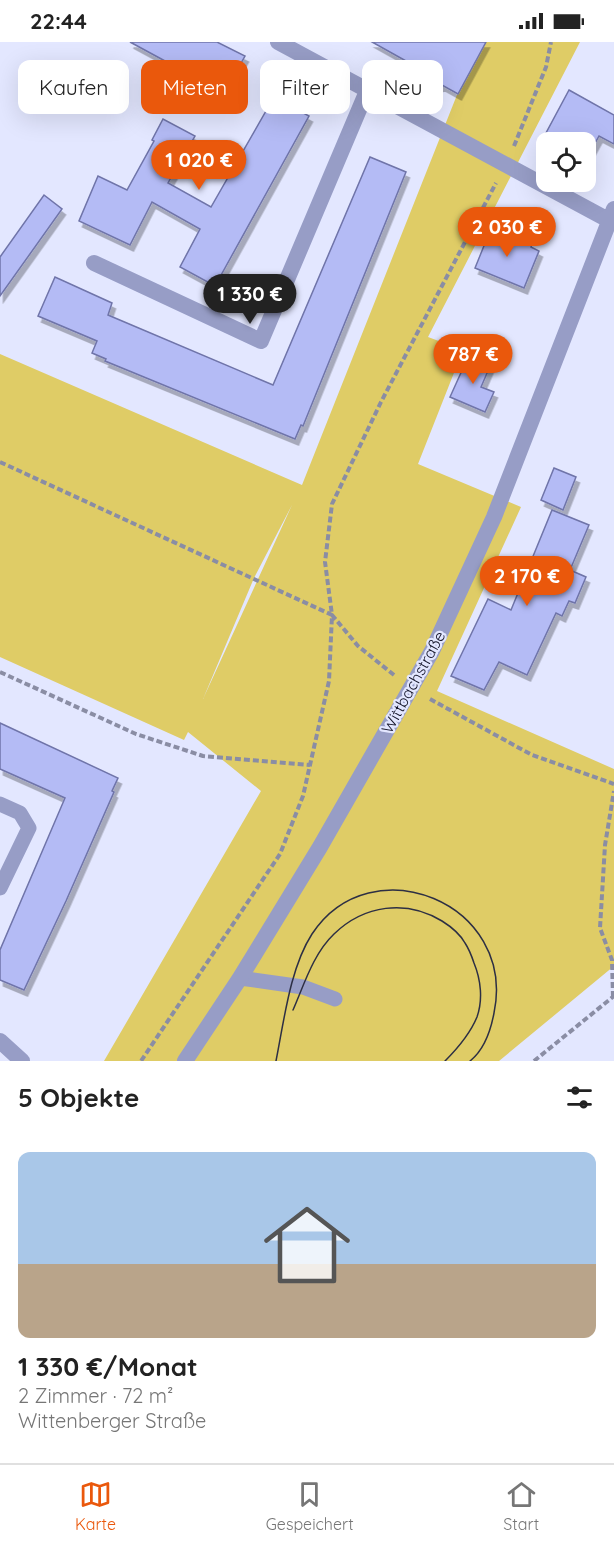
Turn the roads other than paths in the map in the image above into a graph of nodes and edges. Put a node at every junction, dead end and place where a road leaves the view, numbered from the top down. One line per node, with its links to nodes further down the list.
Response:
1 (278, 42): 2 (street)
2 (362, 88)
3 (362, 103): 6 (street)
4 (410, 114): 5 (street)
5 (612, 217): 9 (street, Wittbachstraße)
6 (94, 263)
7 (0, 804): 8 (lane)
8 (2, 880)
9 (240, 978): 10 (lane); 13 (street, Wittbachstraße)
10 (335, 999)
11 (0, 1041): 12 (street)
12 (22, 1061)
13 (185, 1061)

